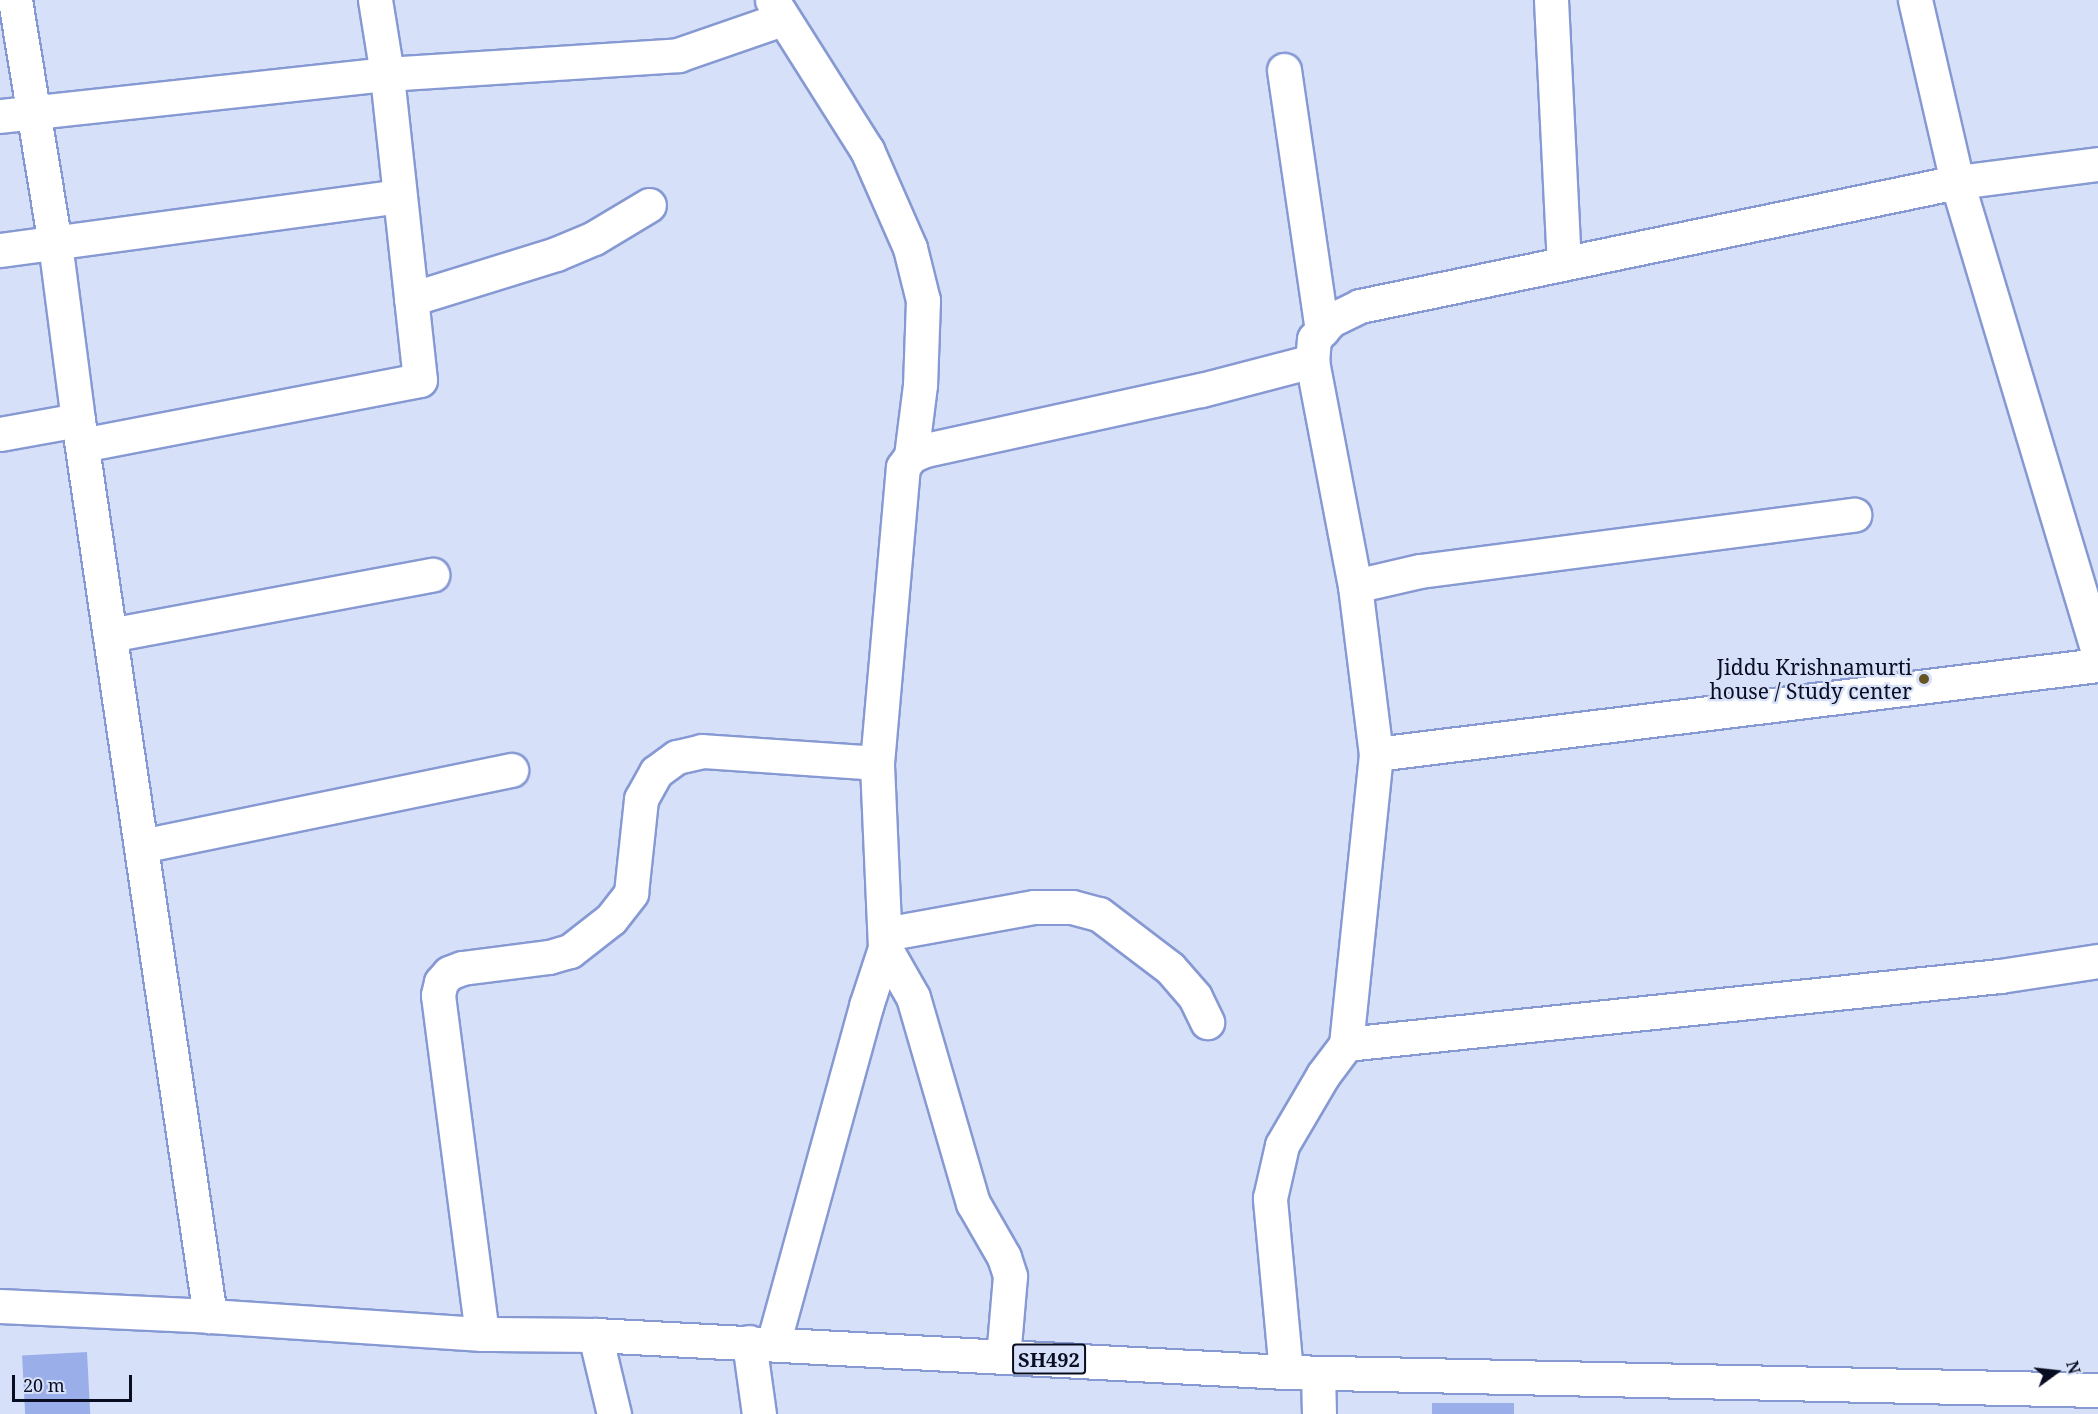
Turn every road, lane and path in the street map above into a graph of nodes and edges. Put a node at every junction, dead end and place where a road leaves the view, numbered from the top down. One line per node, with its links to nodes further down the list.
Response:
1 (15, 0): 8 (street)
2 (375, 0): 7 (street)
3 (1551, 0): 16 (street)
4 (1915, 0): 11 (street)
5 (777, 9): 7 (street); 22 (street)
6 (1284, 70): 18 (street)
7 (387, 74): 8 (street); 12 (street)
8 (35, 112): 9 (street); 14 (street)
9 (0, 116)
10 (2098, 164): 11 (street)
11 (1957, 182): 16 (street); 27 (street)
12 (399, 196): 14 (street); 17 (street)
13 (649, 205): 17 (street)
14 (56, 243): 15 (street); 20 (street)
15 (0, 250)
16 (1564, 262): 18 (street)
17 (411, 299): 20 (street)
18 (1322, 330): 19 (street)
19 (1312, 361): 22 (street); 25 (street)
20 (80, 433): 21 (street); 26 (street)
21 (0, 434)
22 (911, 456): 30 (street)
23 (1854, 515): 25 (street)
24 (432, 575): 26 (street)
25 (1355, 586): 29 (street)
26 (110, 635): 32 (street)
27 (2098, 653)
28 (2098, 665): 29 (street)
29 (1376, 754): 36 (street)
30 (877, 763): 33 (street); 39 (street)
31 (511, 770): 32 (street)
32 (141, 846): 38 (street)
33 (885, 941): 35 (street); 41 (street); 42 (street)
34 (2098, 962): 36 (street)
35 (1207, 1023)
36 (1346, 1044): 43 (street)
37 (0, 1306): 38 (street, SH492)
38 (210, 1316): 39 (street, SH492)
39 (482, 1334): 40 (street, SH492)
40 (595, 1335): 41 (street, SH492); 45 (street)
41 (761, 1343): 42 (street, SH492); 46 (street)
42 (1003, 1357): 43 (street, SH492)
43 (1302, 1373): 44 (street, SH492); 47 (street)
44 (2098, 1390)
45 (614, 1414)
46 (759, 1414)
47 (1319, 1414)

